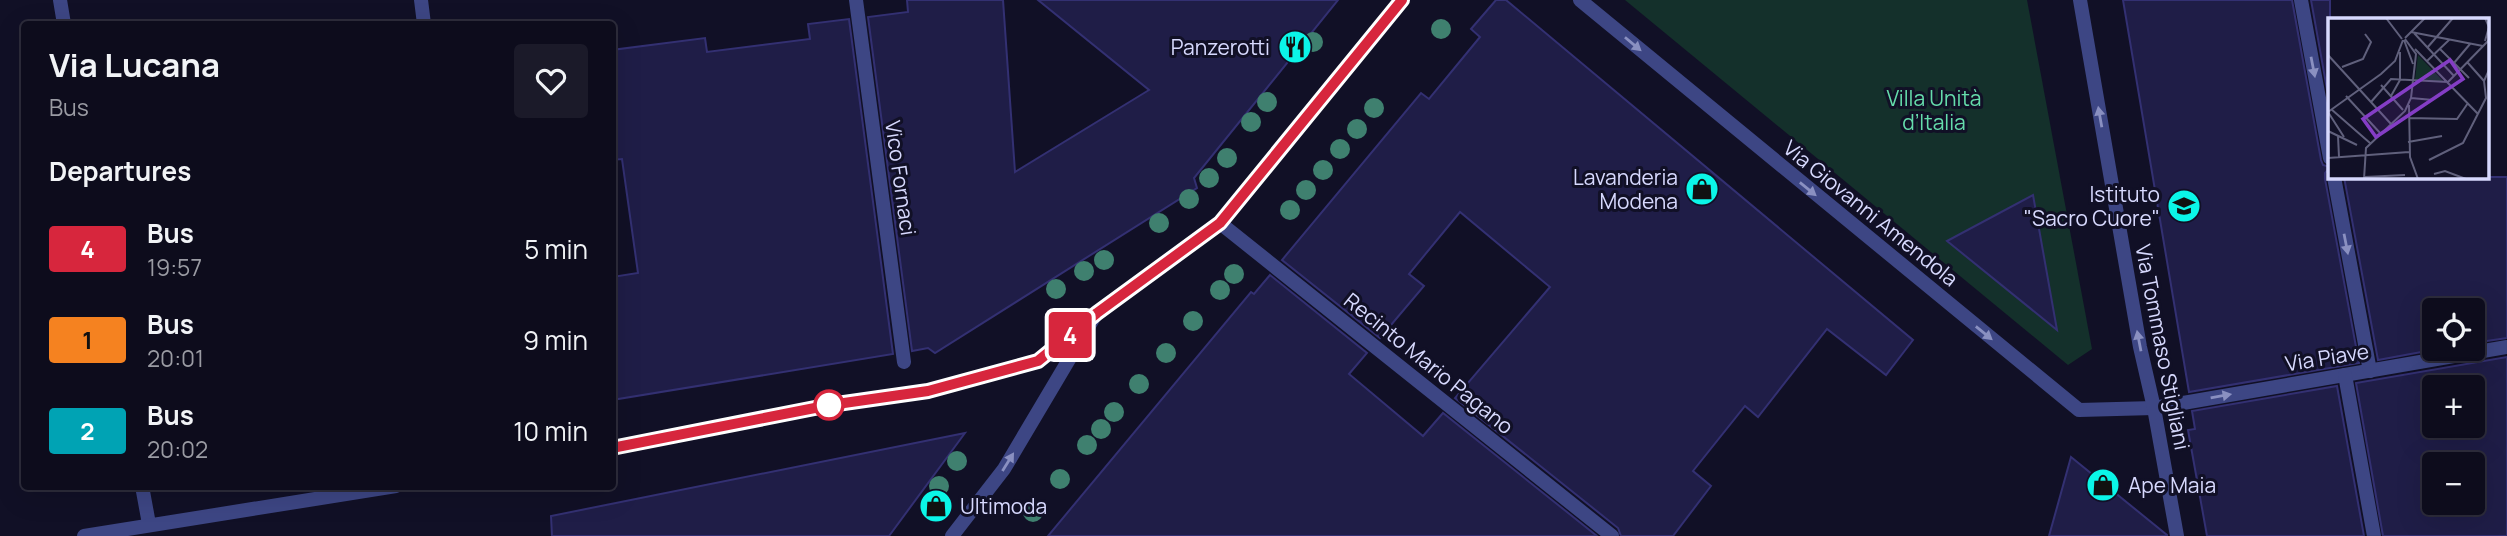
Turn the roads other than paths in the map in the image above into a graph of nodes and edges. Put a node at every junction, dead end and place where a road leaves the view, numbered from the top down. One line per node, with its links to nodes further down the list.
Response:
1 (60, 0): 8 (street)
2 (421, 0): 9 (street)
3 (856, 0): 15 (street, Vico Fornaci)
4 (1402, 0): 12 (street)
5 (1580, 0): 18 (street, Via Giovanni Amendola, one-way to 18)
6 (2080, 0): 18 (street, Via Tommaso Stigliani, one-way to 6)
7 (2301, 0): 10 (street, one-way to 10)
8 (64, 21)
9 (424, 21)
10 (2328, 147)
11 (2334, 178): 16 (street, one-way to 16)
12 (1220, 223): 13 (street); 25 (street, Recinto Mario Pagano)
13 (1097, 313): 19 (street); 24 (street, one-way to 13)
14 (2507, 347): 16 (street, Via Piave)
15 (904, 362)
16 (2370, 371): 17 (street, Via Piave)
17 (2345, 374): 18 (street, Via Piave, one-way to 17); 27 (street)
18 (2154, 408): 26 (street, Via Tommaso Stigliani)
19 (616, 447)
20 (143, 490): 22 (street)
21 (370, 490): 22 (street)
22 (149, 524): 23 (street)
23 (84, 536)
24 (952, 536)
25 (1612, 536)
26 (2177, 536)
27 (2374, 536)

